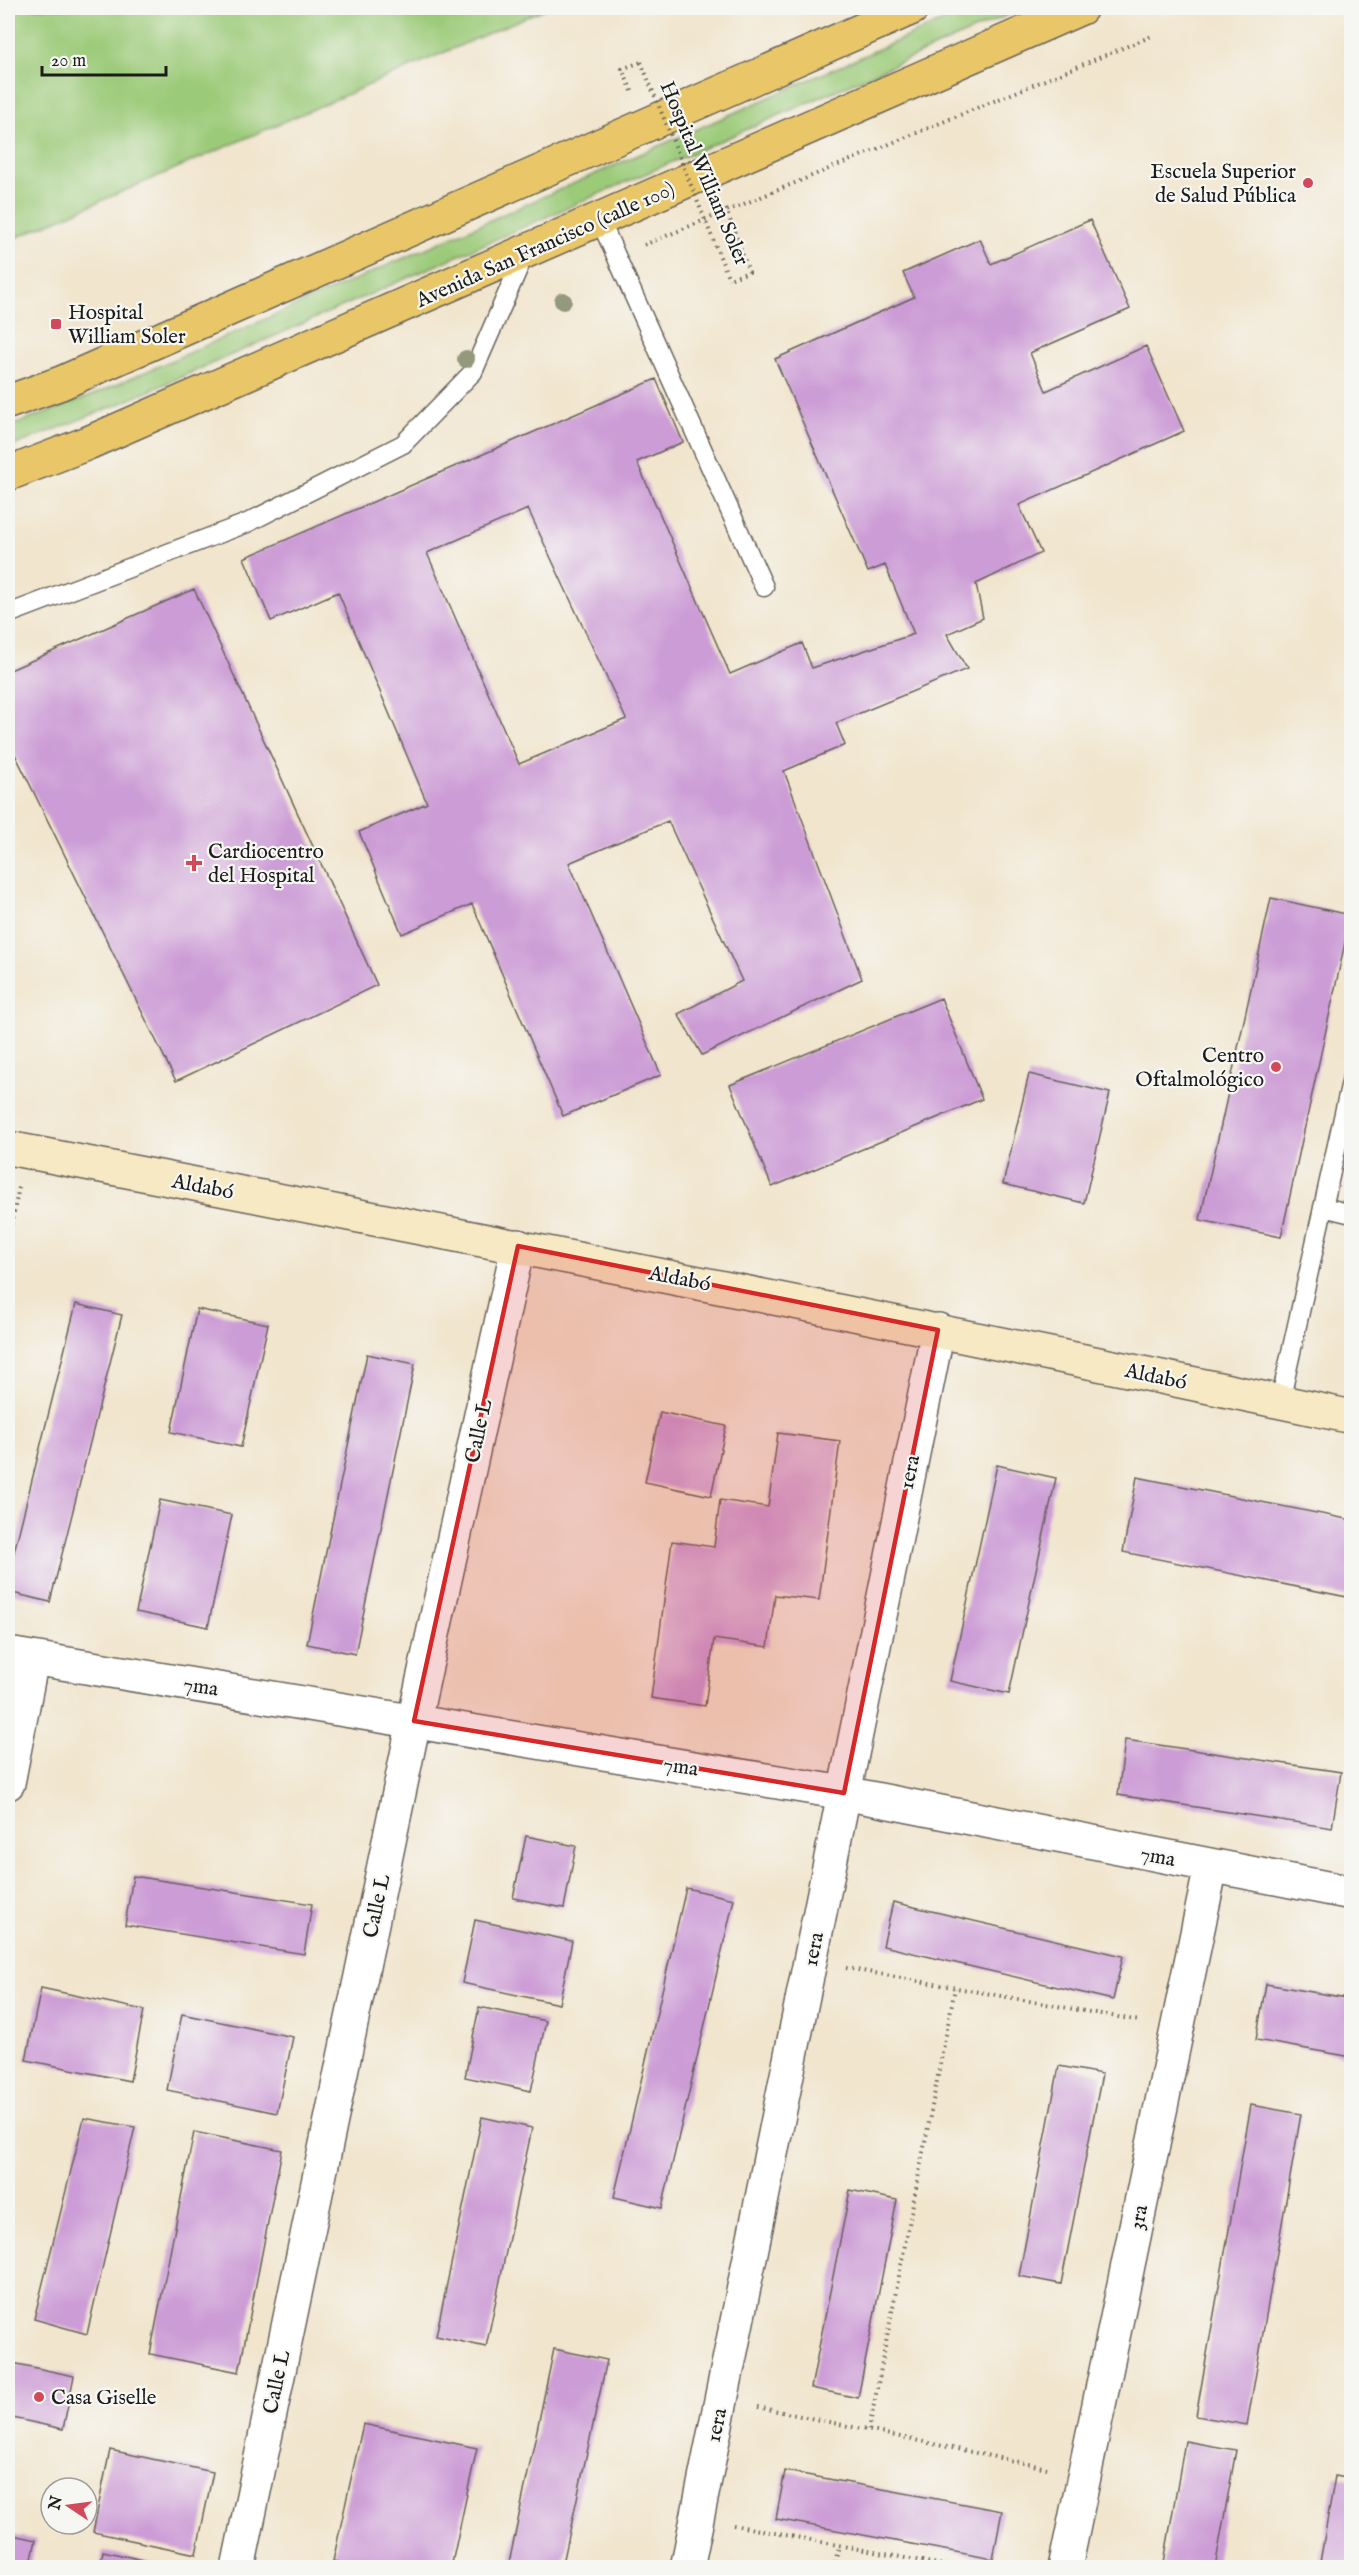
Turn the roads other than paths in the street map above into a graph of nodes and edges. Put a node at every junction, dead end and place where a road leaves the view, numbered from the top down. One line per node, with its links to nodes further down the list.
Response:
1 (912, 8): 5 (highway)
2 (1081, 8): 3 (highway, Avenida San Francisco (calle 100))
3 (600, 220): 4 (highway, Avenida San Francisco (calle 100)); 7 (lane)
4 (525, 252): 6 (highway, Avenida San Francisco (calle 100)); 8 (lane)
5 (8, 402)
6 (8, 474)
7 (764, 588)
8 (8, 614)
9 (1352, 1077): 11 (lane)
10 (17, 1150): 13 (main road, Aldabó)
11 (1323, 1207): 12 (lane); 15 (lane)
12 (1352, 1214)
13 (518, 1246): 14 (main road, Aldabó); 18 (street, Calle L)
14 (938, 1330): 15 (main road, Aldabó); 20 (street, 1era)
15 (1280, 1402): 16 (main road, Aldabó)
16 (1352, 1417)
17 (20, 1656): 18 (street, 7ma); 19 (street)
18 (414, 1721): 20 (street, 7ma); 23 (street, Calle L)
19 (8, 1783)
20 (844, 1793): 21 (street, 7ma); 24 (street, 1era)
21 (1210, 1866): 22 (street, 7ma); 25 (street, 3ra)
22 (1352, 1893)
23 (238, 2568)
24 (687, 2568)
25 (1065, 2568)

